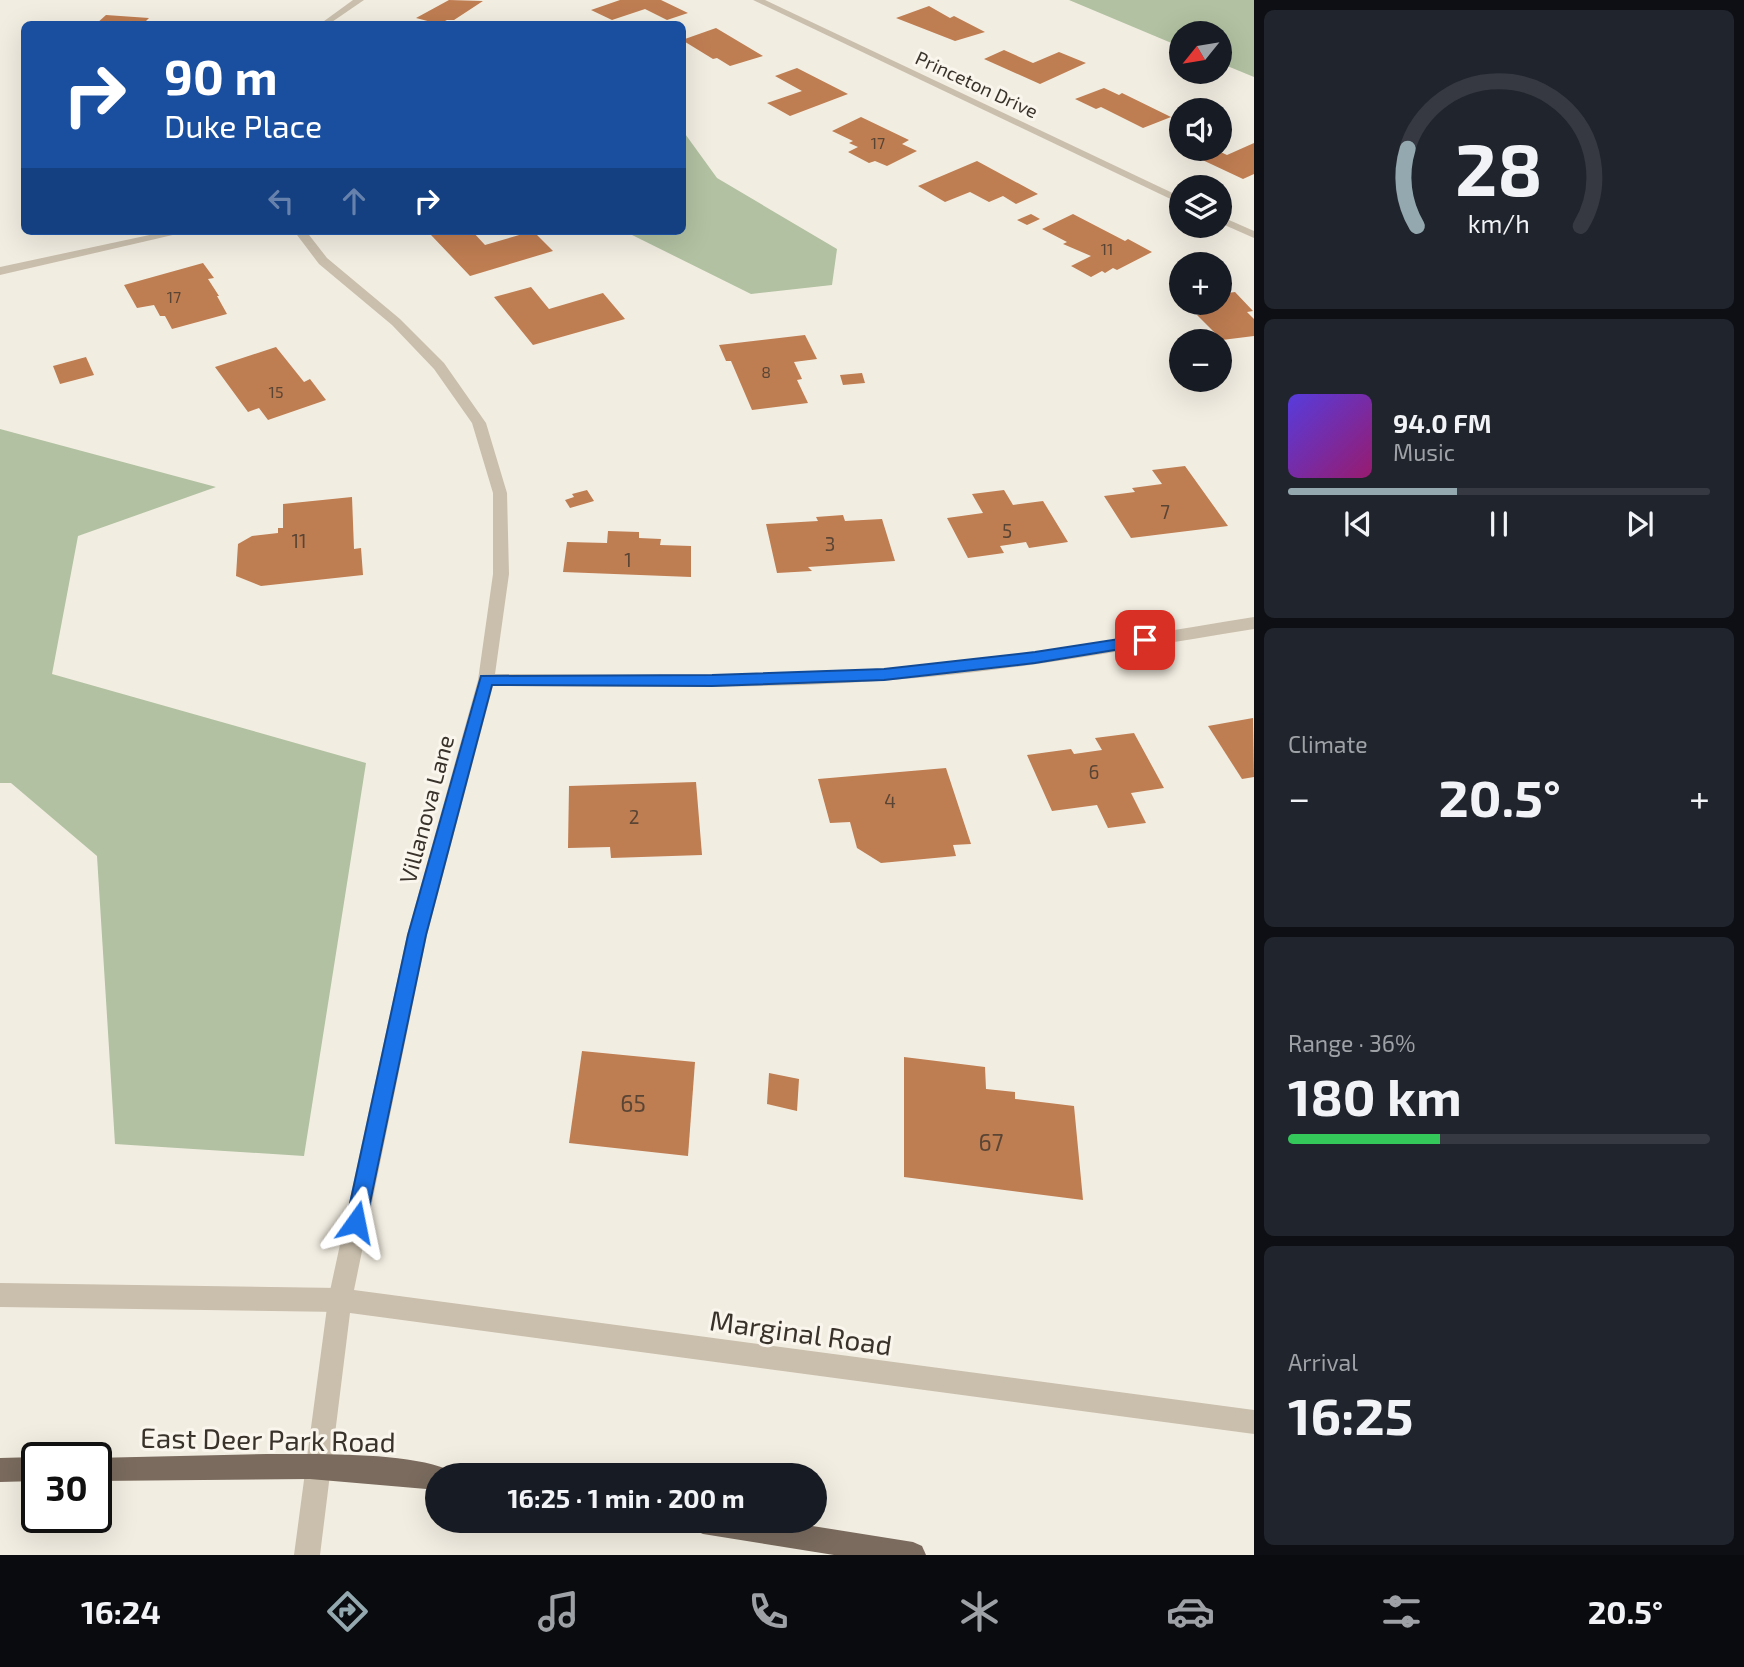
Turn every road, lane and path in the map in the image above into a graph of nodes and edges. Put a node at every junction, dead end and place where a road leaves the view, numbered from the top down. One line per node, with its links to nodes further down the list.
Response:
1 (359, 0): 3 (street)
2 (758, 0): 4 (street, Princeton Drive)
3 (328, 21)
4 (1169, 195)
5 (1232, 225): 8 (street)
6 (166, 235): 9 (street)
7 (303, 235): 11 (street, Villanova Lane)
8 (1254, 236)
9 (0, 271)
10 (1254, 623): 11 (street)
11 (486, 680): 13 (street, Villanova Lane)
12 (0, 1295): 13 (street, Marginal Road)
13 (340, 1300): 14 (street, Marginal Road); 15 (street, Villanova Lane)
14 (1254, 1422)
15 (318, 1466): 17 (main road, East Deer Park Road); 19 (main road, East Deer Park Road); 21 (street, Villanova Lane)
16 (21, 1469): 18 (main road)
17 (112, 1469)
18 (0, 1470)
19 (425, 1476)
20 (777, 1533): 22 (main road)
21 (307, 1555)
22 (913, 1555)

